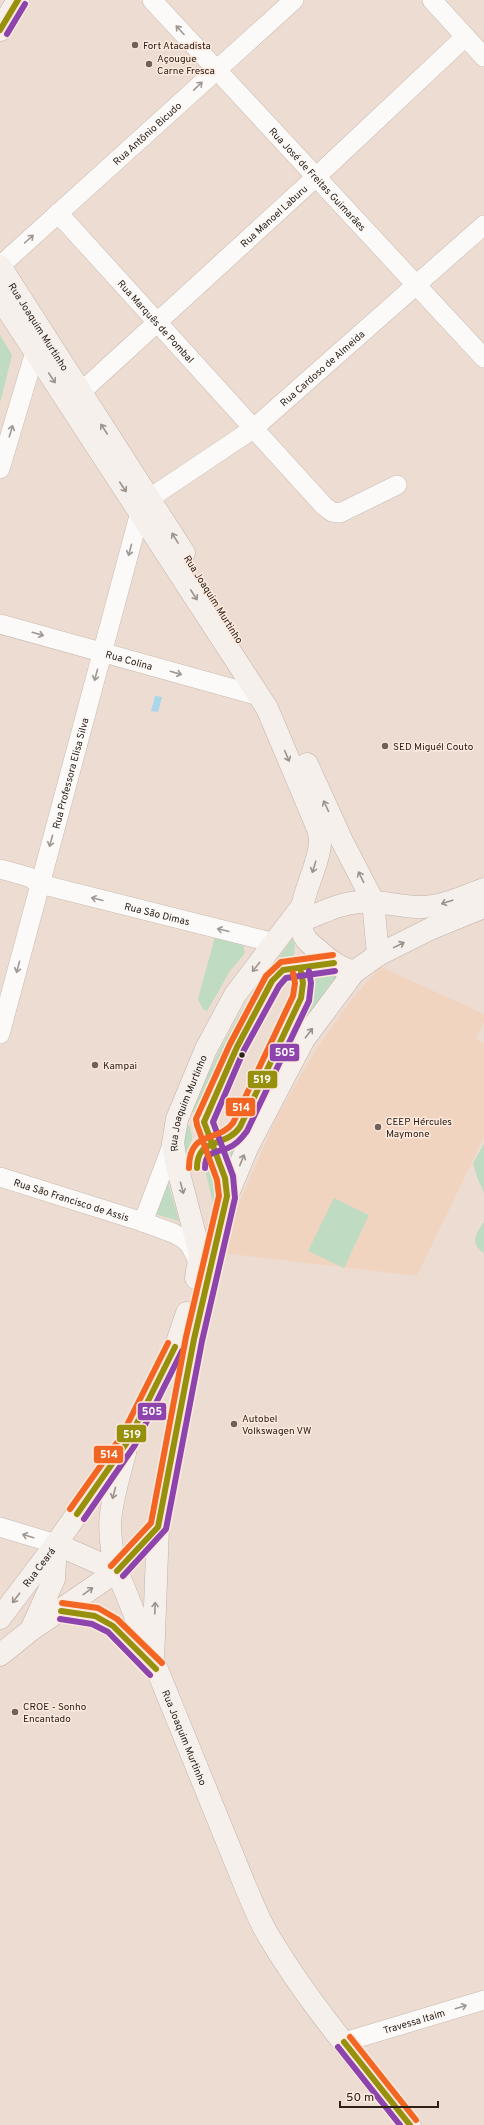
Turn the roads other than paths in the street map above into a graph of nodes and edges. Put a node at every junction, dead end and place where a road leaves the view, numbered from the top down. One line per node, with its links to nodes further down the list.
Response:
1 (18, 0): 5 (main road)
2 (152, 0): 8 (street, Rua José de Freitas Guimarães, one-way to 2)
3 (294, 0): 8 (street, Rua Antônio Bicudo)
4 (432, 0): 6 (street)
5 (0, 30)
6 (465, 36): 7 (street); 9 (street, Rua Manoel Laburu)
7 (484, 57)
8 (215, 69): 9 (street, Rua José de Freitas Guimarães); 10 (street, Rua Antônio Bicudo, one-way to 8)
9 (316, 177): 13 (street, Rua José de Freitas Guimarães); 15 (street, Rua Manoel Laburu)
10 (58, 213): 12 (street, Rua Antônio Bicudo, one-way to 10); 15 (street, Rua Marquês de Pombal)
11 (484, 224): 13 (street, Rua Cardoso de Almeida)
12 (0, 266): 16 (main road, Rua Joaquim Murtinho)
13 (417, 285): 18 (street, Rua José de Freitas Guimarães); 20 (street, Rua Cardoso de Almeida)
14 (0, 298): 17 (main road, Rua Joaquim Murtinho)
15 (157, 321): 19 (street, Rua Manoel Laburu); 20 (street, Rua Marquês de Pombal)
16 (42, 329): 17 (street); 19 (main road, Rua Joaquim Murtinho)
17 (35, 351): 21 (street, one-way to 17); 23 (main road, Rua Joaquim Murtinho, one-way to 23)
18 (484, 358)
19 (81, 392): 23 (main road, Rua Joaquim Murtinho, one-way to 19)
20 (254, 429): 22 (street, Rua Marquês de Pombal); 23 (street, Rua Cardoso de Almeida)
21 (0, 469)
22 (398, 485)
23 (145, 505): 25 (street, Rua Professora Elisa Silva, one-way to 25); 26 (main road, Rua Joaquim Murtinho, one-way to 26); 30 (main road, Rua Joaquim Murtinho, one-way to 23)
24 (0, 624): 25 (street, Rua Colina, one-way to 25)
25 (102, 652): 26 (street, Rua Colina, one-way to 26); 28 (street, Rua Professora Elisa Silva, one-way to 28)
26 (259, 696): 32 (main road, Rua Joaquim Murtinho, one-way to 32)
27 (0, 869): 28 (street, Rua São Dimas)
28 (40, 884): 33 (street, Rua São Dimas, one-way to 28); 36 (street, Rua Professora Elisa Silva, one-way to 36)
29 (484, 889): 30 (main road, one-way to 30)
30 (373, 901): 32 (main road); 34 (main road, Rua Joaquim Murtinho)
31 (484, 908): 34 (main road, one-way to 31)
32 (297, 917): 33 (main road, Rua Joaquim Murtinho); 35 (main road)
33 (275, 942): 37 (main road, Rua Joaquim Murtinho, one-way to 37)
34 (378, 955): 35 (main road)
35 (354, 972): 44 (main road, one-way to 35)
36 (0, 1034)
37 (173, 1143): 39 (street); 40 (main road, Rua Joaquim Murtinho, one-way to 40)
38 (0, 1177): 39 (street, Rua São Francisco de Assis)
39 (143, 1222): 40 (street, Rua São Francisco de Assis)
40 (198, 1264): 41 (main road, Rua Joaquim Murtinho)
41 (128, 1441): 42 (main road, Rua Joaquim Murtinho); 46 (main road, Rua Joaquim Murtinho, one-way to 46)
42 (76, 1514): 45 (main road, Rua Ceará)
43 (0, 1527): 45 (street, one-way to 43)
44 (158, 1527): 46 (main road); 51 (main road, one-way to 44)
45 (56, 1544): 46 (main road); 48 (main road, Rua Ceará, one-way to 48); 49 (main road)
46 (117, 1571): 47 (main road, one-way to 46); 51 (main road, Rua Joaquim Murtinho)
47 (61, 1611): 49 (main road); 51 (main road)
48 (0, 1618)
49 (31, 1630): 50 (main road)
50 (0, 1655)
51 (155, 1665): 53 (main road, Rua Joaquim Murtinho)
52 (484, 2000): 53 (street, Travessa Itaim, one-way to 52)
53 (344, 2042): 54 (main road, Rua Joaquim Murtinho)
54 (410, 2125)

